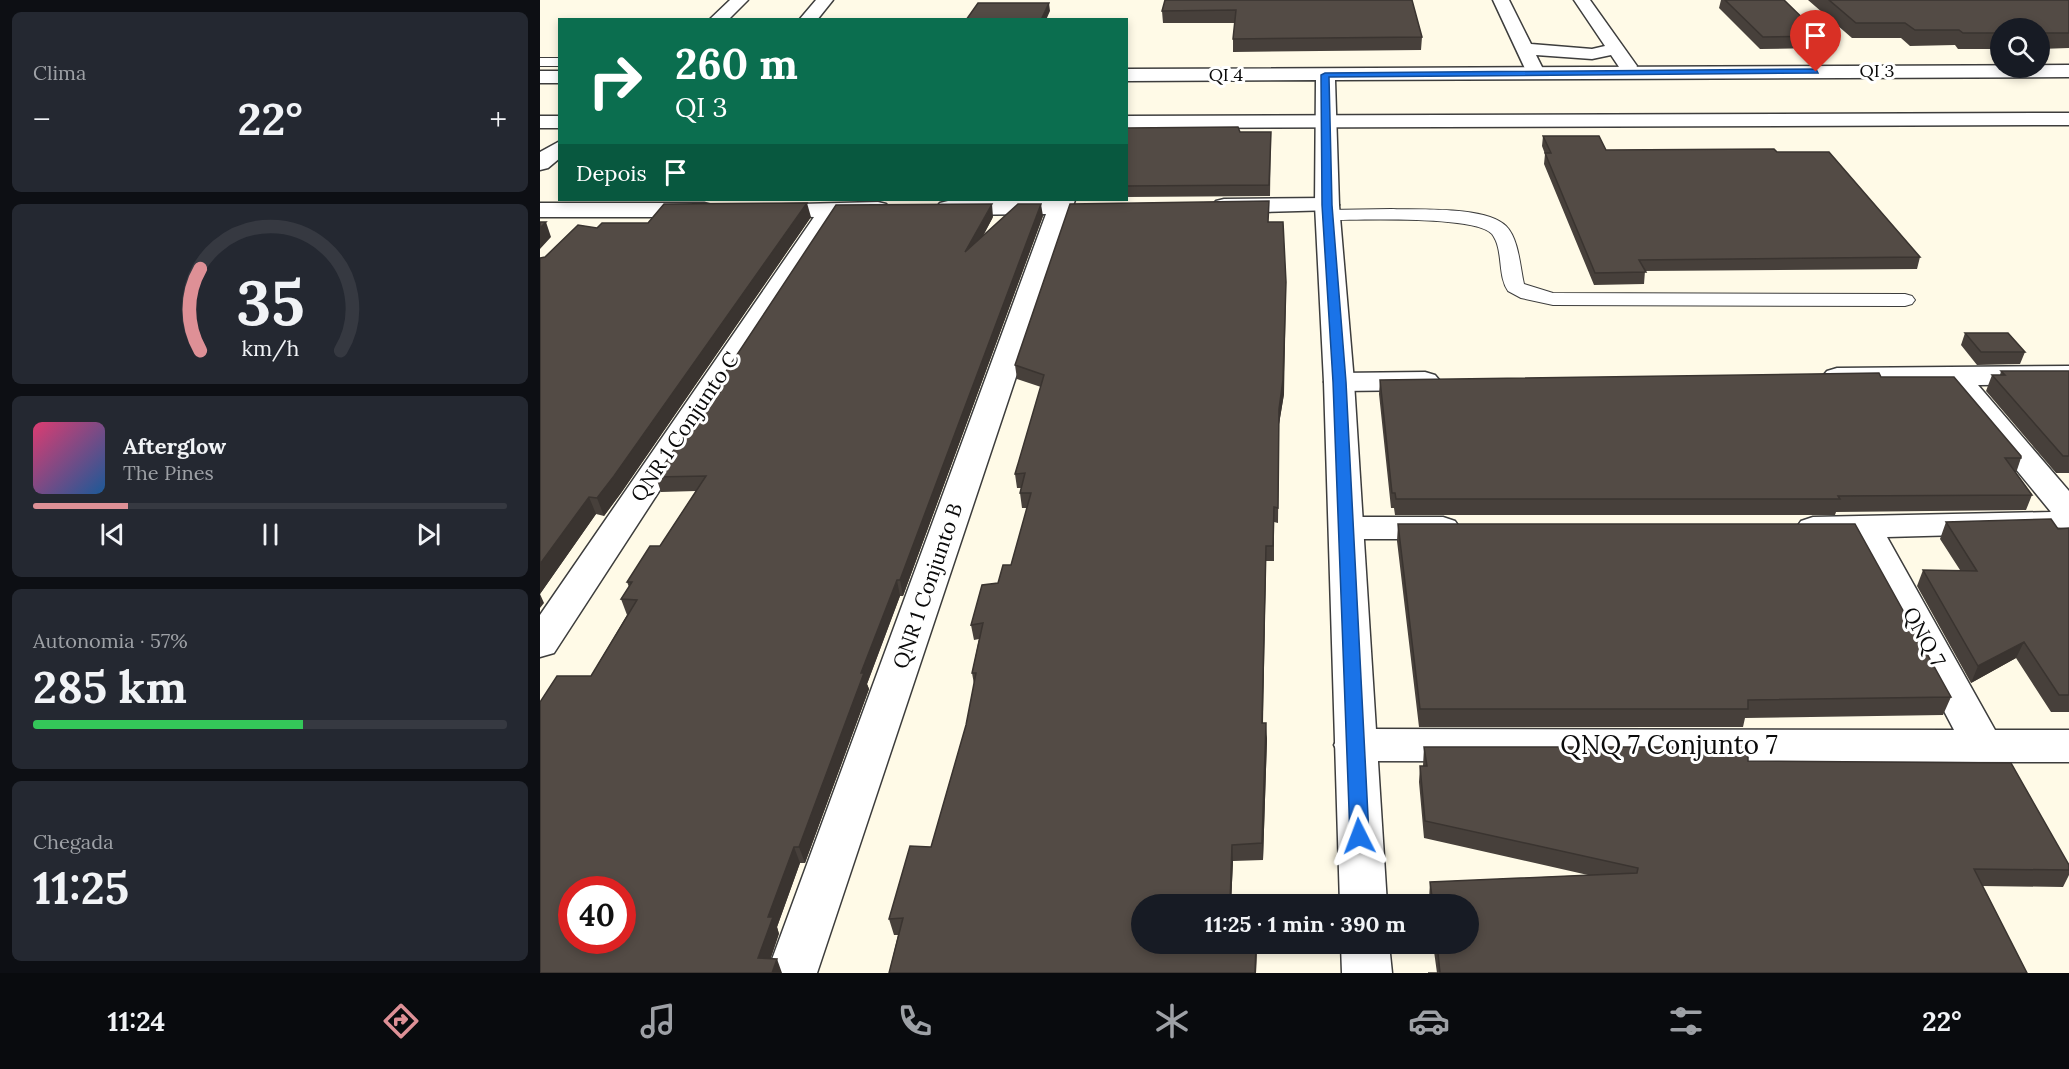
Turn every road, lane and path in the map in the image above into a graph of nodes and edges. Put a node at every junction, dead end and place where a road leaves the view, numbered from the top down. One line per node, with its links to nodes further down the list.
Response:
1 (740, 0): 5 (street)
2 (825, 0): 6 (street)
3 (1501, 0): 8 (street)
4 (1582, 0): 7 (street)
5 (719, 18)
6 (809, 18)
7 (1617, 48): 8 (street); 12 (street)
8 (1524, 49): 13 (street)
9 (540, 62): 10 (lane)
10 (558, 62)
11 (2069, 70): 12 (street, QI 3)
12 (1632, 72): 13 (street, QI 3)
13 (1536, 73): 15 (street, QI 3)
14 (1128, 75): 15 (street, QI 4)
15 (1325, 75): 22 (street)
16 (540, 77): 17 (street)
17 (558, 77)
18 (2069, 119): 22 (street)
19 (540, 122): 20 (street)
20 (558, 122)
21 (1128, 122): 22 (street)
22 (1325, 122): 32 (street)
23 (558, 149): 24 (street)
24 (540, 163)
25 (1069, 205): 31 (street); 52 (street, QNR 1 Conjunto B)
26 (1199, 206): 32 (street)
27 (540, 210): 28 (street)
28 (595, 210): 29 (street); 33 (street)
29 (724, 210)
30 (748, 210): 31 (street)
31 (830, 210): 46 (street, QNR 1 Conjunto C)
32 (1327, 210): 34 (lane); 39 (street)
33 (572, 233)
34 (1905, 300)
35 (2069, 375): 36 (street)
36 (1955, 376): 37 (street); 40 (street)
37 (1813, 377)
38 (1458, 381): 39 (street)
39 (1340, 382): 42 (street)
40 (2069, 512)
41 (2069, 522): 45 (street)
42 (1347, 528): 43 (street); 47 (street)
43 (1476, 528)
44 (1782, 528): 45 (street)
45 (1864, 528): 48 (street, QNQ 7)
46 (540, 644)
47 (1354, 745): 48 (street, QNQ 7 Conjunto 7); 50 (street)
48 (1983, 746): 49 (street, QNQ 7 Conjunto 7)
49 (2069, 746)
50 (1362, 894)
51 (1366, 954): 53 (street)
52 (792, 973)
53 (1367, 973)

